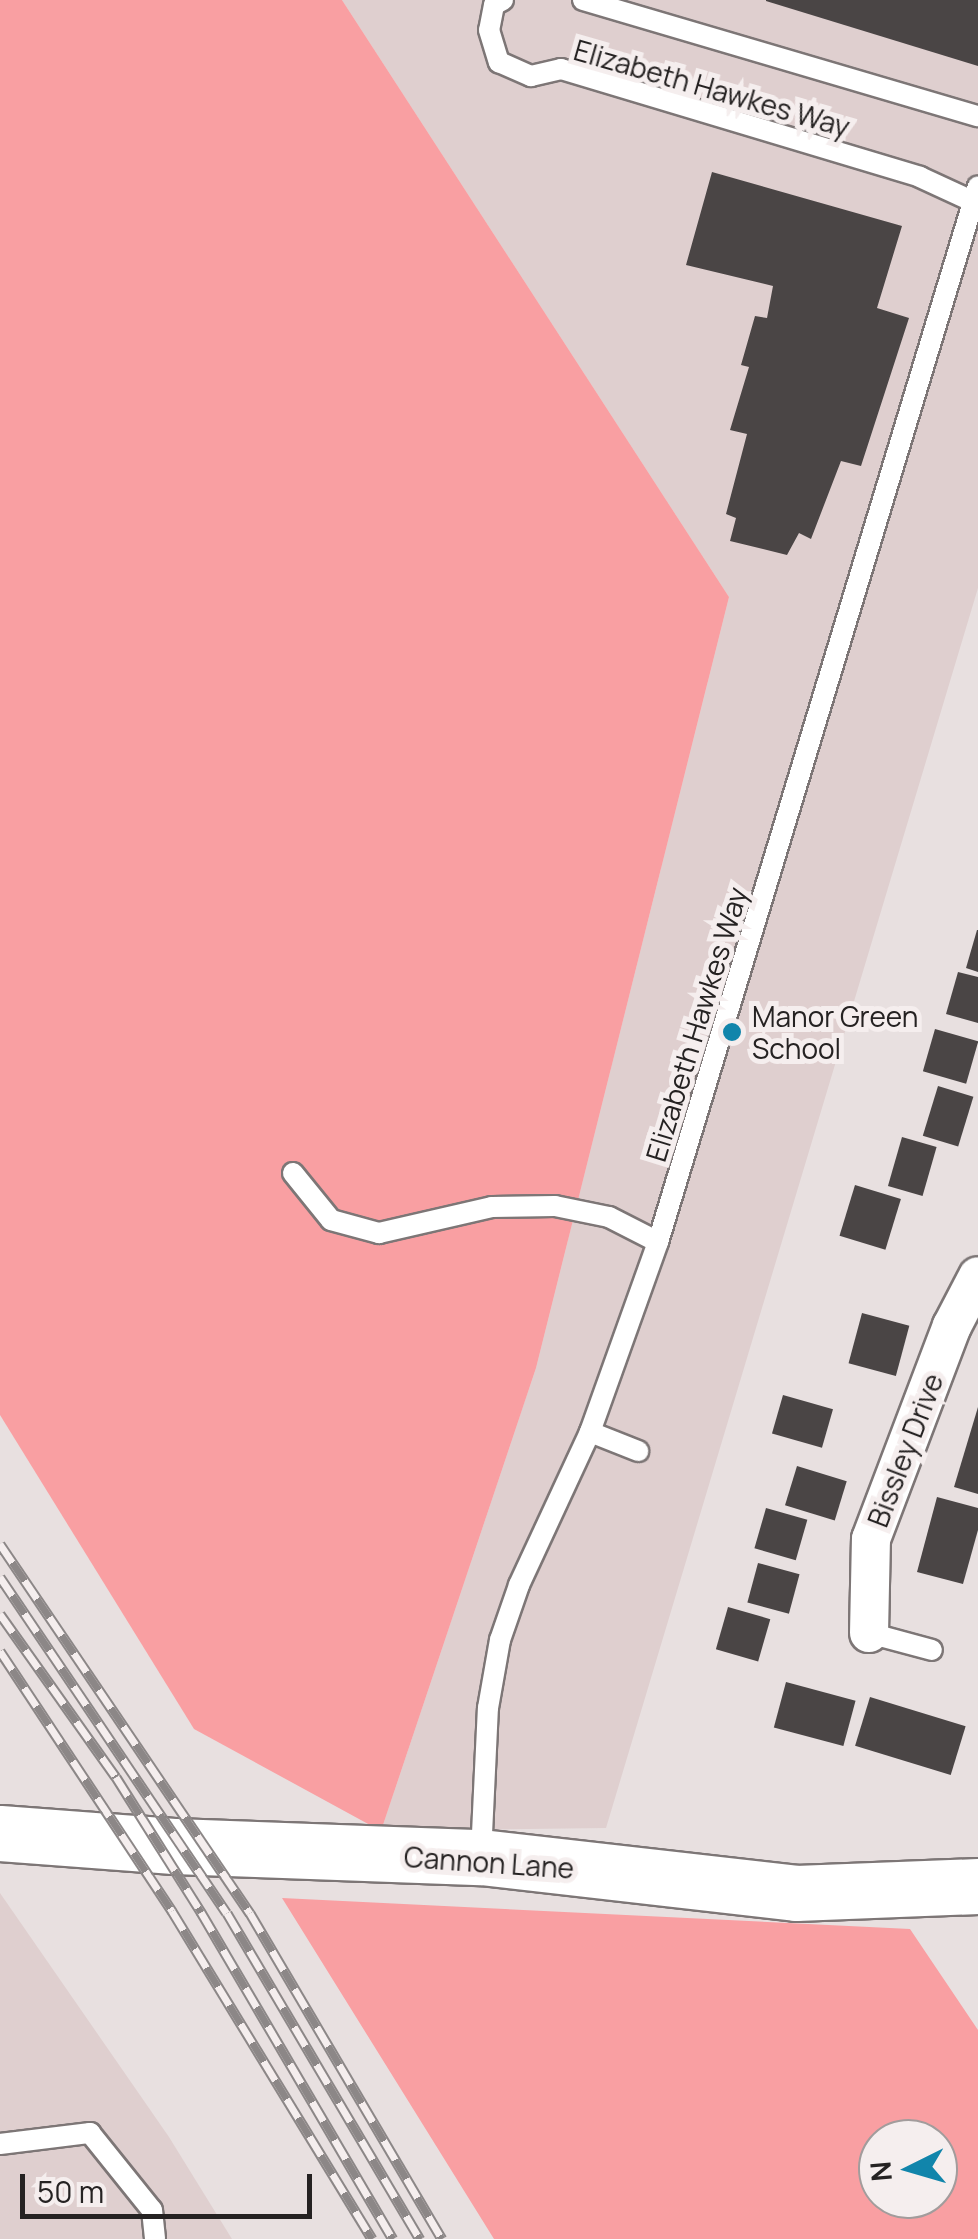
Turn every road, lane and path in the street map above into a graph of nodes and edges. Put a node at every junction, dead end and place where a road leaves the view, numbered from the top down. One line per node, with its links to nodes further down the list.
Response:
1 (502, 0): 4 (lane, Elizabeth Hawkes Way)
2 (583, 0): 3 (lane, Elizabeth Hawkes Way)
3 (978, 116)
4 (976, 194): 6 (lane, Elizabeth Hawkes Way)
5 (292, 1173): 6 (lane)
6 (658, 1242): 8 (lane, Elizabeth Hawkes Way)
7 (978, 1276): 10 (street, Bissley Drive)
8 (590, 1432): 9 (lane); 13 (lane, Elizabeth Hawkes Way)
9 (638, 1451)
10 (868, 1633): 11 (lane)
11 (932, 1650)
12 (0, 1833): 13 (street, Cannon Lane)
13 (482, 1857): 14 (street, Cannon Lane)
14 (978, 1886)
15 (0, 2144): 16 (lane)
16 (155, 2239)

